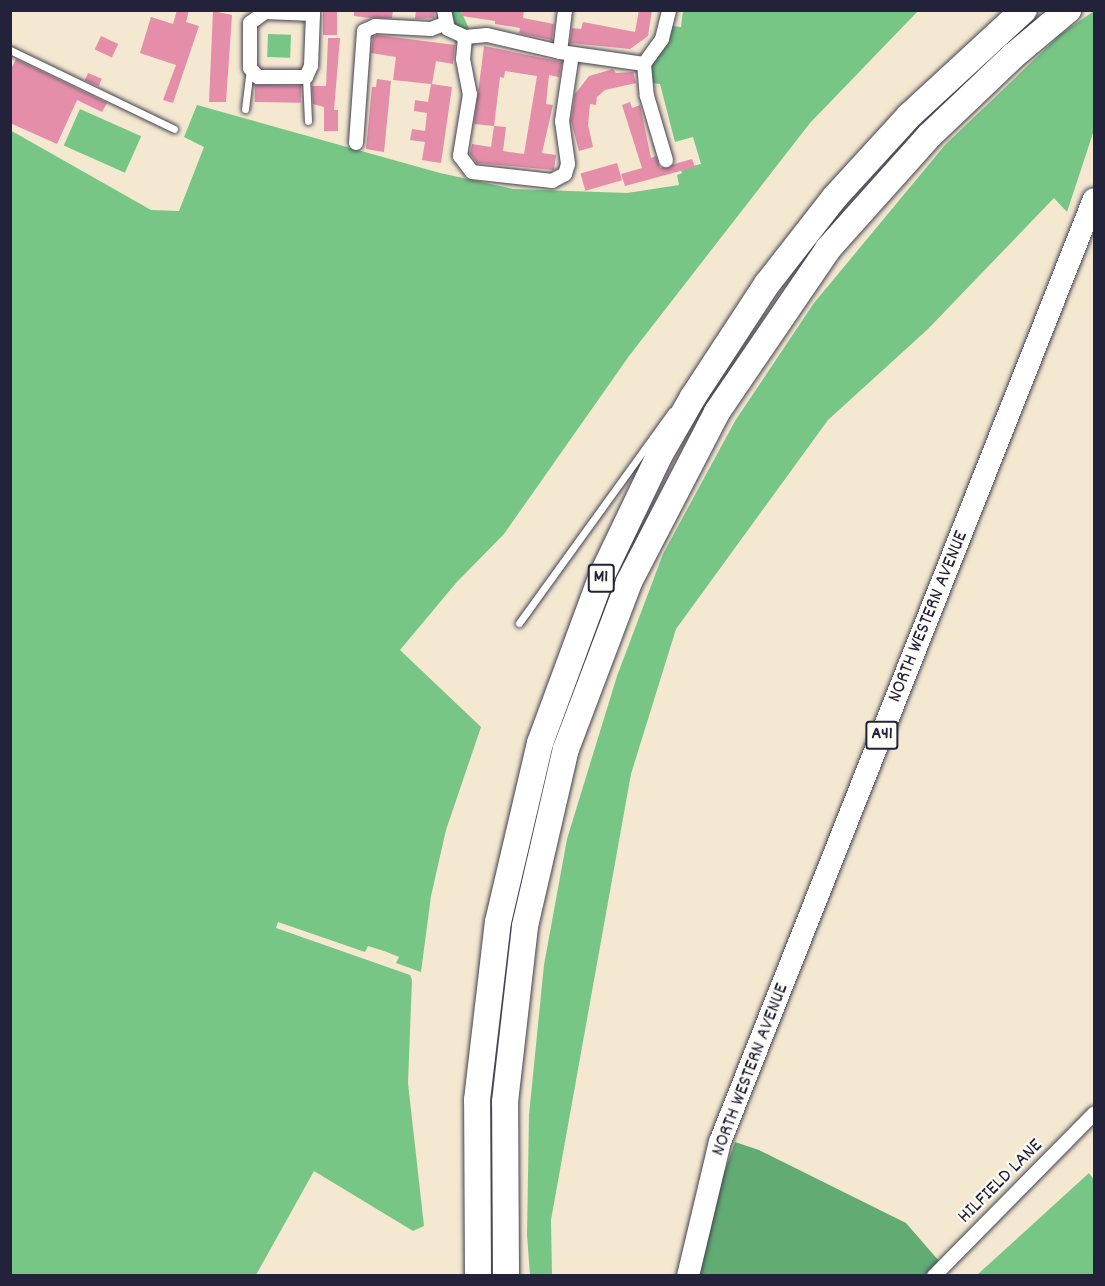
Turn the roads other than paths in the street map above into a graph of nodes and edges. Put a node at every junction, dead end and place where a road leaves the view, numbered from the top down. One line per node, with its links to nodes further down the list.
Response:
1 (565, 10): 10 (street)
2 (669, 10): 11 (street)
3 (1024, 10): 20 (highway, M1)
4 (1068, 10): 24 (highway, M1)
5 (313, 12): 6 (street); 13 (street)
6 (247, 15): 12 (street)
7 (444, 17): 8 (street); 17 (street)
8 (465, 38): 10 (street); 10 (street)
9 (10, 50): 16 (lane)
10 (566, 53): 11 (street)
11 (644, 64): 18 (street)
12 (250, 68): 13 (street); 14 (lane)
13 (306, 77): 15 (lane)
14 (245, 109)
15 (308, 121)
16 (174, 129)
17 (356, 143)
18 (666, 160)
19 (1095, 200): 25 (highway, NORTH WESTERN AVENUE / A41)
20 (729, 339): 21 (lane); 23 (highway, M1)
21 (519, 623)
22 (1095, 1114): 26 (street, HILFIELD LANE)
23 (478, 1275)
24 (506, 1275)
25 (688, 1275)
26 (934, 1275)

